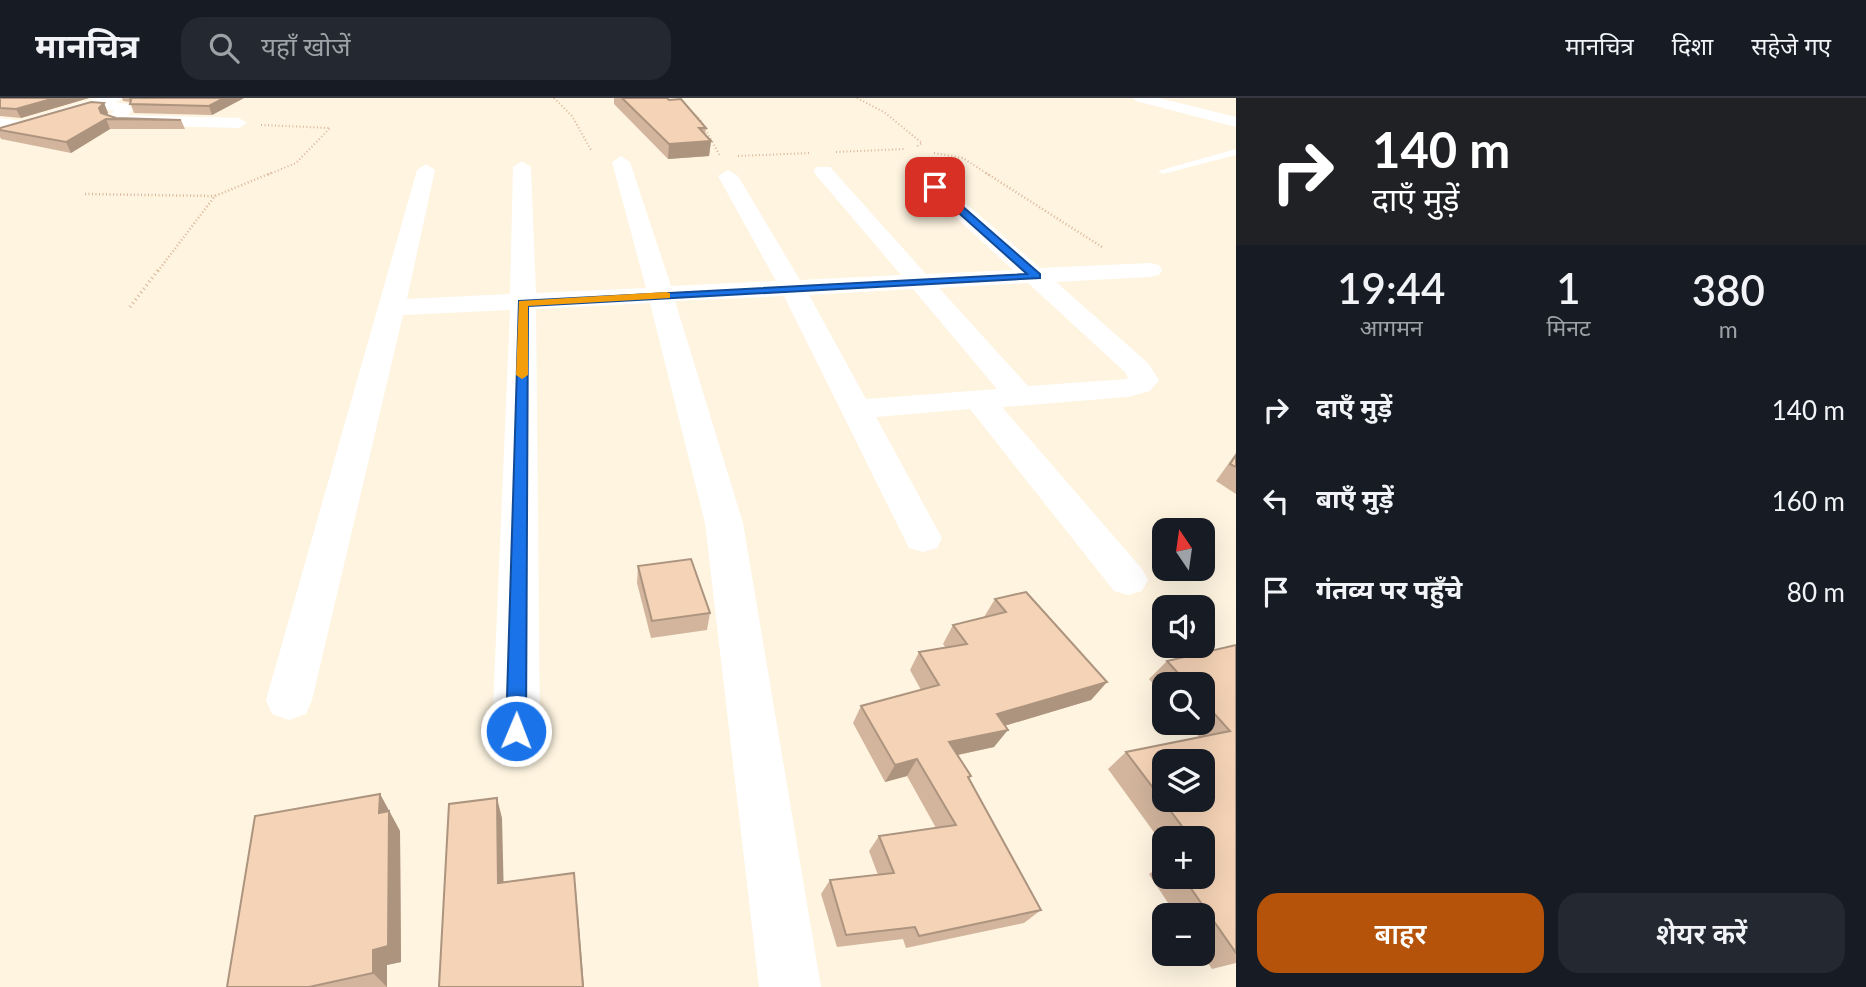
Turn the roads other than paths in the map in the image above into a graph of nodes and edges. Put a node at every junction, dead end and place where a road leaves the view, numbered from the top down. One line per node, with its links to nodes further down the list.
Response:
1 (114, 98): 3 (street)
2 (1141, 98): 5 (street)
3 (93, 104): 4 (street); 7 (street)
4 (245, 119)
5 (1236, 122)
6 (0, 123): 7 (street)
7 (23, 125): 8 (street)
8 (0, 132)
9 (1236, 152): 16 (lane)
10 (606, 156): 21 (street)
11 (823, 159): 19 (street)
12 (914, 159): 18 (street)
13 (728, 163): 20 (street)
14 (522, 167): 22 (street)
15 (426, 170): 23 (street)
16 (1163, 171)
17 (1150, 270): 18 (street)
18 (1036, 276): 19 (street); 24 (street)
19 (922, 282): 20 (street); 24 (street)
20 (793, 289): 21 (street); 26 (street)
21 (661, 296): 22 (street); 31 (street)
22 (523, 303): 23 (street); 30 (street)
23 (392, 308): 29 (street)
24 (1020, 396): 25 (street)
25 (978, 399): 26 (street); 28 (street)
26 (855, 409): 27 (street)
27 (923, 538)
28 (1128, 580)
29 (289, 700)
30 (516, 731)
31 (790, 987)

